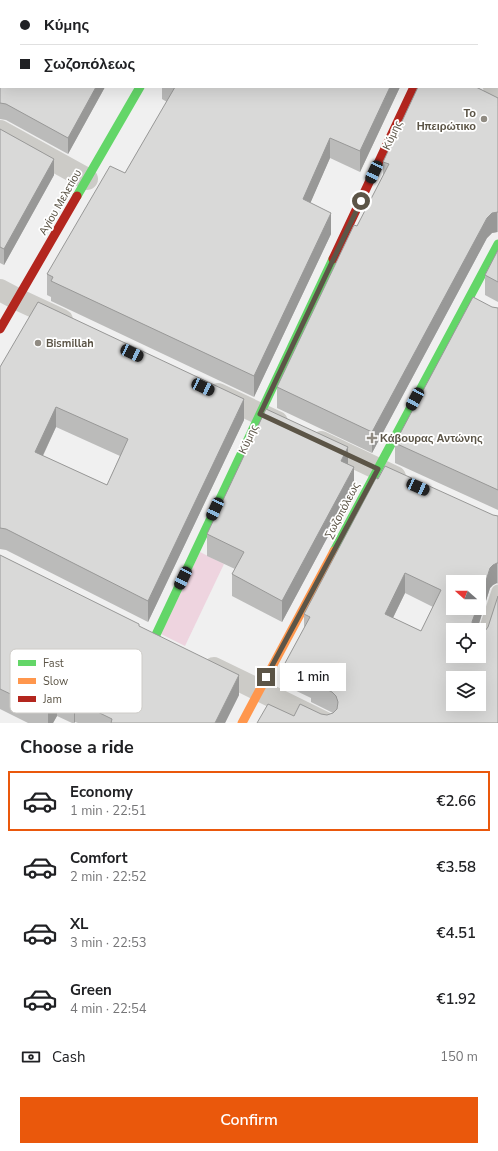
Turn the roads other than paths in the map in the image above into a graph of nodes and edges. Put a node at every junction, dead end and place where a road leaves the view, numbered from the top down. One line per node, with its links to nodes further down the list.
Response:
1 (139, 88): 4 (street, Αγίου Μελετίου)
2 (414, 88): 10 (street, Κύμης)
3 (0, 131): 4 (street)
4 (87, 179): 6 (street, Αγίου Μελετίου)
5 (498, 244): 11 (street, Σωζοπόλεως)
6 (9, 294): 7 (street, Αγίου Μελετίου); 8 (street)
7 (0, 329)
8 (82, 330)
9 (203, 387): 10 (street)
10 (260, 414): 11 (street); 16 (street, Κύμης)
11 (378, 469): 12 (street); 19 (street, Σωζοπόλεως)
12 (413, 485)
13 (498, 591): 14 (lane)
14 (486, 627)
15 (133, 628): 16 (street)
16 (154, 638): 17 (street)
17 (175, 649)
18 (196, 660): 19 (street)
19 (259, 691): 20 (street, Σωζοπόλεως); 21 (street)
20 (242, 723)
21 (326, 723)

